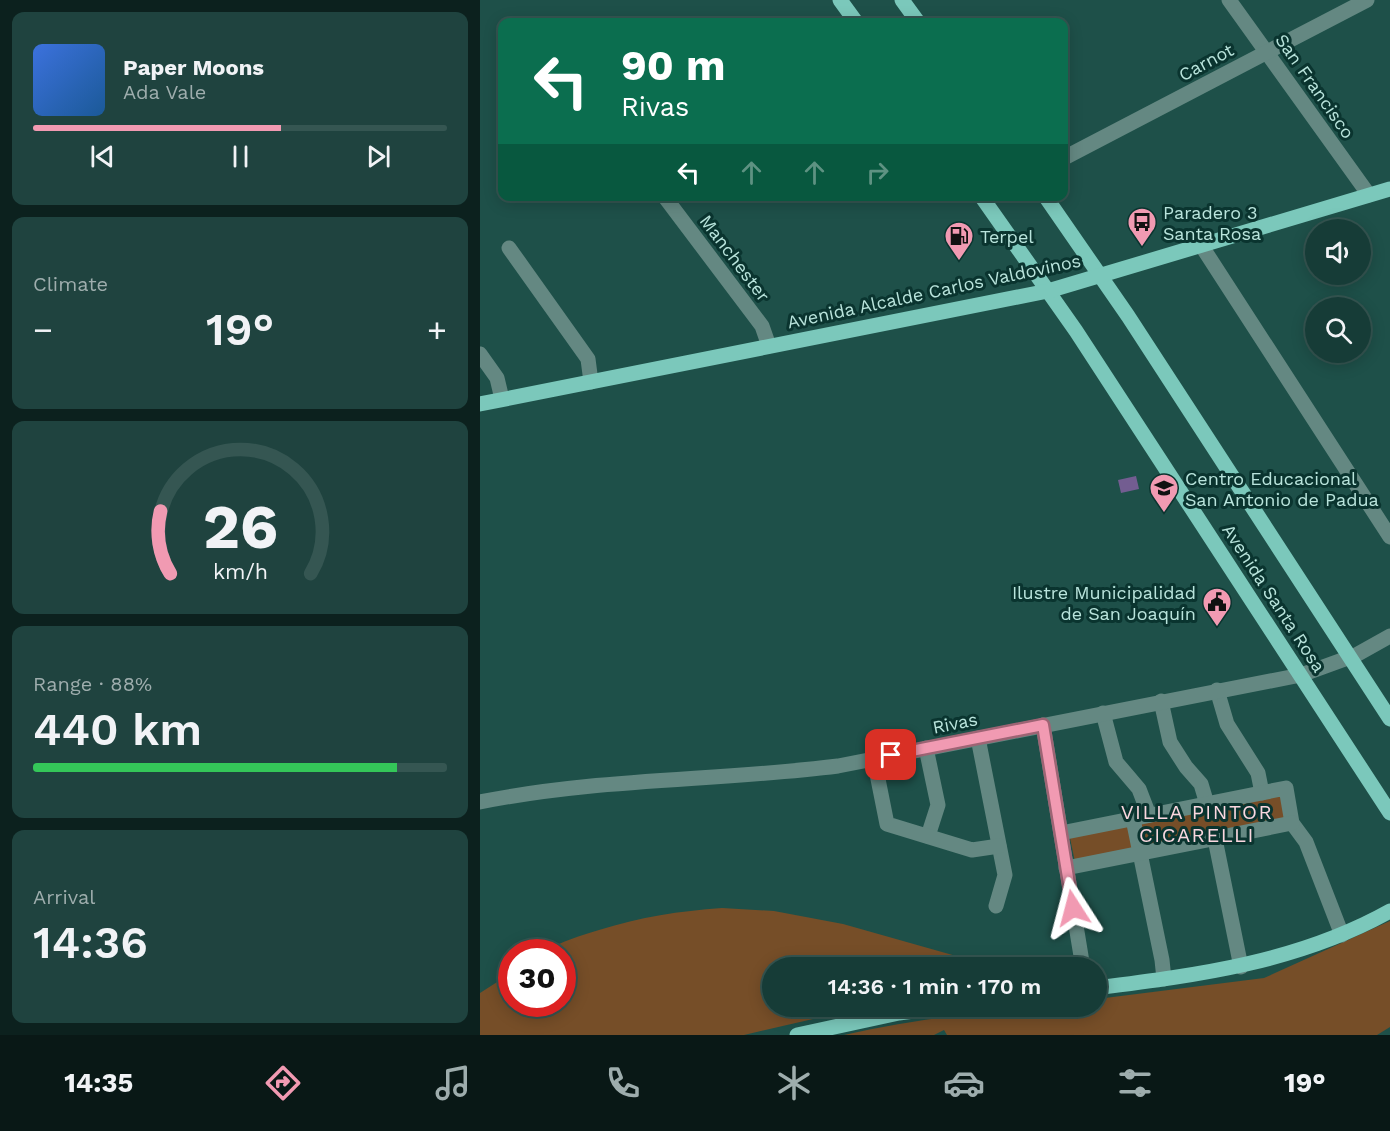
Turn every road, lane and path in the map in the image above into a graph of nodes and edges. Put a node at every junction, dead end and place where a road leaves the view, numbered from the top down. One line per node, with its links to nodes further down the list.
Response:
1 (840, 0): 5 (main road)
2 (902, 0): 6 (main road)
3 (1229, 0): 7 (street, San Francisco)
4 (1367, 0): 7 (street, Carnot)
5 (853, 18)
6 (915, 18)
7 (1267, 52): 8 (street, Carnot); 10 (street, San Francisco)
8 (1068, 156)
9 (1390, 189): 10 (main road, Avenida Alcalde Carlos Valdovinos)
10 (1369, 195): 14 (main road, Avenida Alcalde Carlos Valdovinos)
11 (668, 201): 18 (street, Manchester)
12 (985, 201): 17 (main road, Avenida Santa Rosa)
13 (1048, 201): 16 (main road, Avenida Santa Rosa)
14 (1201, 245): 16 (main road, Avenida Alcalde Carlos Valdovinos); 23 (street)
15 (509, 248): 20 (street)
16 (1100, 276): 17 (main road, Avenida Alcalde Carlos Valdovinos); 25 (main road, Avenida Santa Rosa)
17 (1048, 291): 18 (main road, Avenida Alcalde Carlos Valdovinos); 26 (main road, Avenida Santa Rosa)
18 (769, 346): 20 (main road, Avenida Alcalde Carlos Valdovinos)
19 (480, 354): 21 (street)
20 (591, 382): 21 (main road, Avenida Alcalde Carlos Valdovinos)
21 (502, 399): 22 (main road, Avenida Alcalde Carlos Valdovinos)
22 (480, 404)
23 (1390, 537)
24 (1390, 636): 25 (street, Rivas)
25 (1349, 658): 26 (street, Rivas); 30 (main road, Avenida Santa Rosa)
26 (1301, 675): 27 (street, Rivas); 38 (main road, Avenida Santa Rosa)
27 (1217, 690): 28 (street, Rivas); 35 (street)
28 (1161, 701): 29 (street, Rivas); 37 (street)
29 (1103, 713): 31 (street, Rivas); 39 (street)
30 (1390, 720)
31 (1043, 725): 32 (street, Rivas); 42 (street)
32 (978, 738): 33 (street, Rivas); 45 (street)
33 (926, 748): 34 (street, Rivas); 43 (street)
34 (874, 759): 36 (street, Rivas); 43 (street)
35 (1262, 793): 37 (street); 41 (street)
36 (480, 802)
37 (1207, 804): 39 (street)
38 (1390, 813)
39 (1149, 815): 40 (street)
40 (1133, 819): 42 (street); 46 (street)
41 (1292, 823): 44 (street); 50 (street)
42 (1061, 833): 47 (street)
43 (928, 836): 45 (street)
44 (1215, 839): 46 (street); 52 (street)
45 (999, 846): 48 (street)
46 (1139, 853): 47 (street); 53 (street)
47 (1066, 868): 51 (street)
48 (996, 906)
49 (1390, 911): 50 (main road)
50 (1342, 935): 52 (main road)
51 (1081, 957)
52 (1241, 967): 53 (main road)
53 (1164, 979): 54 (main road)
54 (1107, 987)
55 (881, 1017): 56 (main road)
56 (802, 1034)

